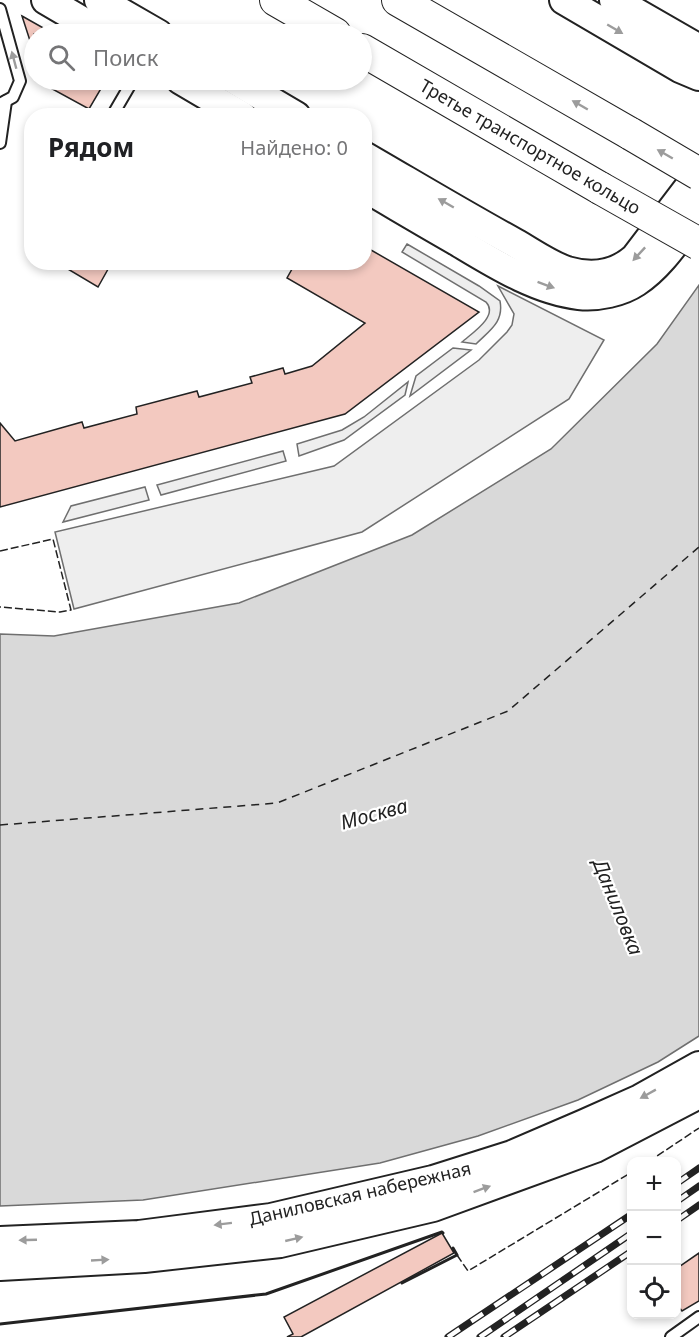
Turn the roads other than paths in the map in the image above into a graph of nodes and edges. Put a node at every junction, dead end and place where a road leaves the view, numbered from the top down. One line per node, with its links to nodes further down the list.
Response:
1 (45, 0): 8 (main road)
2 (99, 0): 9 (main road)
3 (276, 0): 10 (main road)
4 (398, 0): 23 (main road, one-way to 4, bridge)
5 (564, 0): 12 (main road, one-way to 12)
6 (615, 0): 12 (main road)
7 (0, 9): 17 (lane, one-way to 7)
8 (87, 24)
9 (141, 24)
10 (318, 24)
11 (372, 56): 26 (main road, Третье транспортное кольцо, bridge)
12 (693, 64): 16 (main road)
13 (127, 90): 18 (lane)
14 (198, 90): 19 (main road)
15 (251, 90): 20 (main road)
16 (699, 97)
17 (3, 102): 21 (lane)
18 (117, 108)
19 (228, 108)
20 (282, 108)
21 (0, 143)
22 (372, 161): 23 (main road, one-way to 22)
23 (699, 174)
24 (372, 192): 25 (main road, one-way to 25)
25 (699, 211)
26 (699, 244)
27 (699, 1066): 29 (main road, Даниловская набережная, one-way to 29)
28 (699, 1094): 30 (main road, Даниловская набережная, one-way to 28)
29 (0, 1241)
30 (0, 1266)
31 (699, 1317): 32 (lane)
32 (671, 1337)

